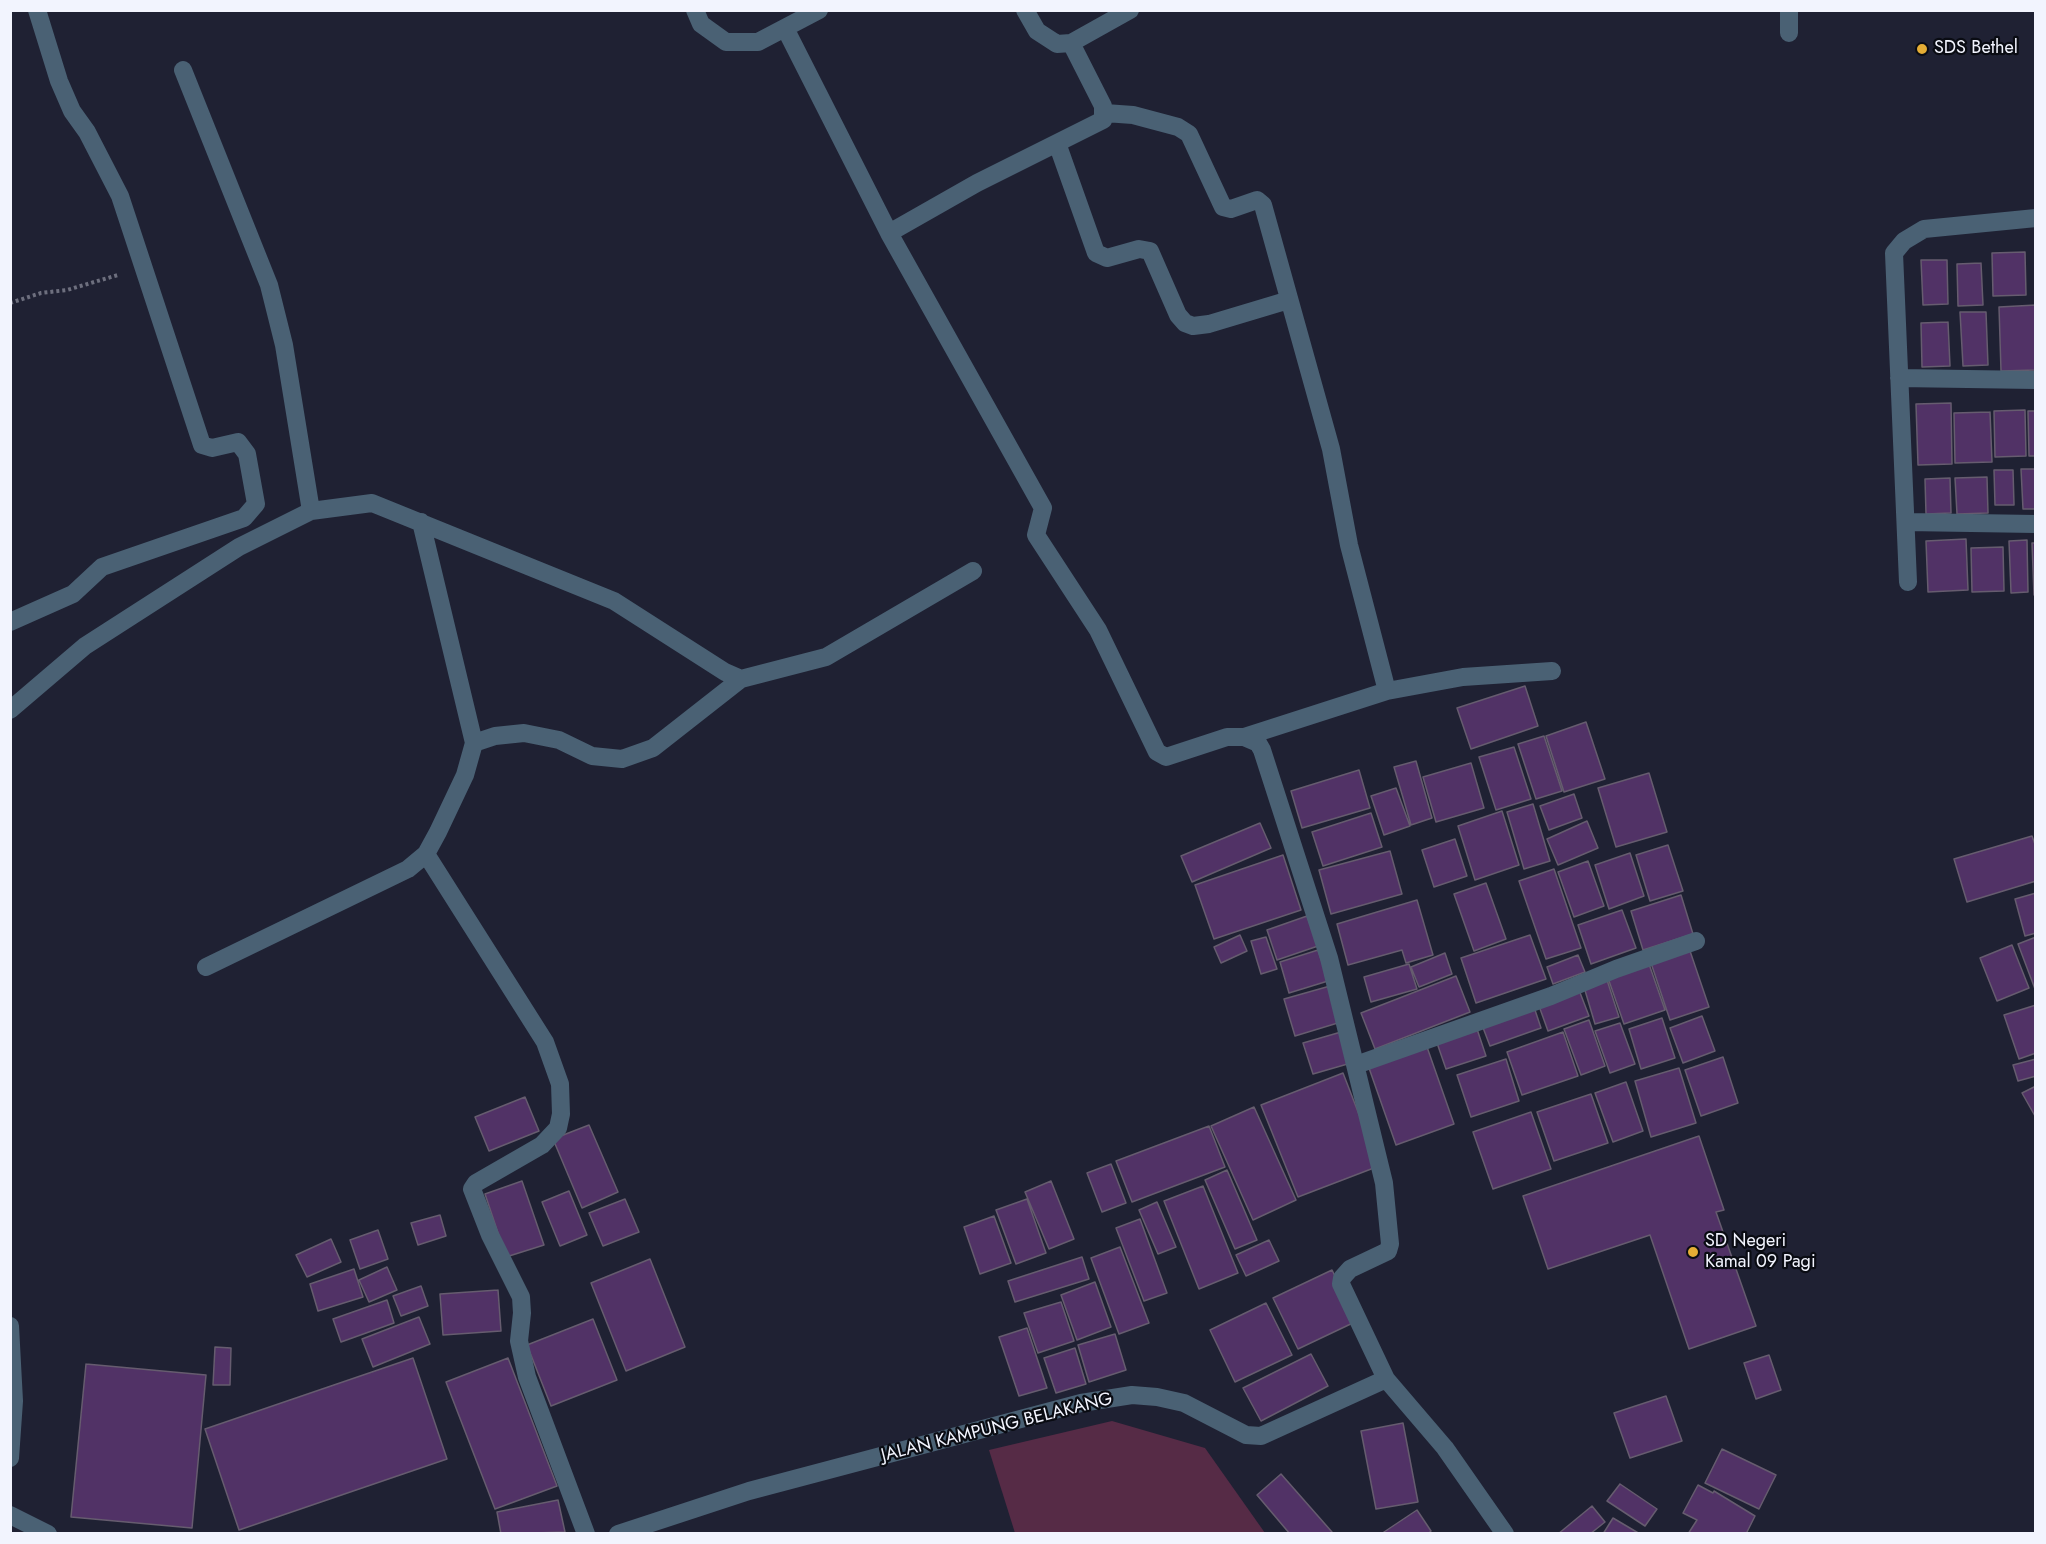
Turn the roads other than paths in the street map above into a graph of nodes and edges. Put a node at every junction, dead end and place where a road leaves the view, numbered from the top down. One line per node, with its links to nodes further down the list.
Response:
1 (37, 10): 24 (street)
2 (695, 10): 7 (street)
3 (819, 10): 7 (street)
4 (1025, 10): 9 (street)
5 (1130, 10): 9 (street)
6 (1789, 10): 8 (street)
7 (785, 28): 14 (street)
8 (1788, 33)
9 (1071, 43): 11 (street)
10 (183, 70): 18 (street)
11 (1105, 113): 12 (street); 15 (street)
12 (1057, 143): 14 (street); 15 (street)
13 (2036, 218): 16 (street)
14 (889, 233): 29 (street)
15 (1289, 300): 27 (street)
16 (1899, 378): 17 (street); 20 (street)
17 (2036, 380)
18 (311, 511): 19 (street); 28 (street)
19 (421, 522): 26 (street); 30 (street)
20 (1906, 522): 21 (street); 23 (street)
21 (2036, 524)
22 (973, 571): 26 (street)
23 (1908, 582)
24 (10, 622)
25 (1552, 671): 27 (street)
26 (741, 680): 30 (street)
27 (1387, 691): 29 (street)
28 (10, 710)
29 (1244, 737): 34 (street)
30 (474, 743): 31 (street)
31 (426, 854): 33 (street); 40 (street)
32 (1696, 941): 34 (street)
33 (206, 967)
34 (1356, 1065): 36 (street)
35 (10, 1326): 37 (street)
36 (1386, 1378): 41 (street, JALAN KAMPUNG BELAKANG); 42 (street)
37 (10, 1458)
38 (10, 1515): 39 (street)
39 (48, 1533)
40 (586, 1533)
41 (618, 1533)
42 (1505, 1533)

